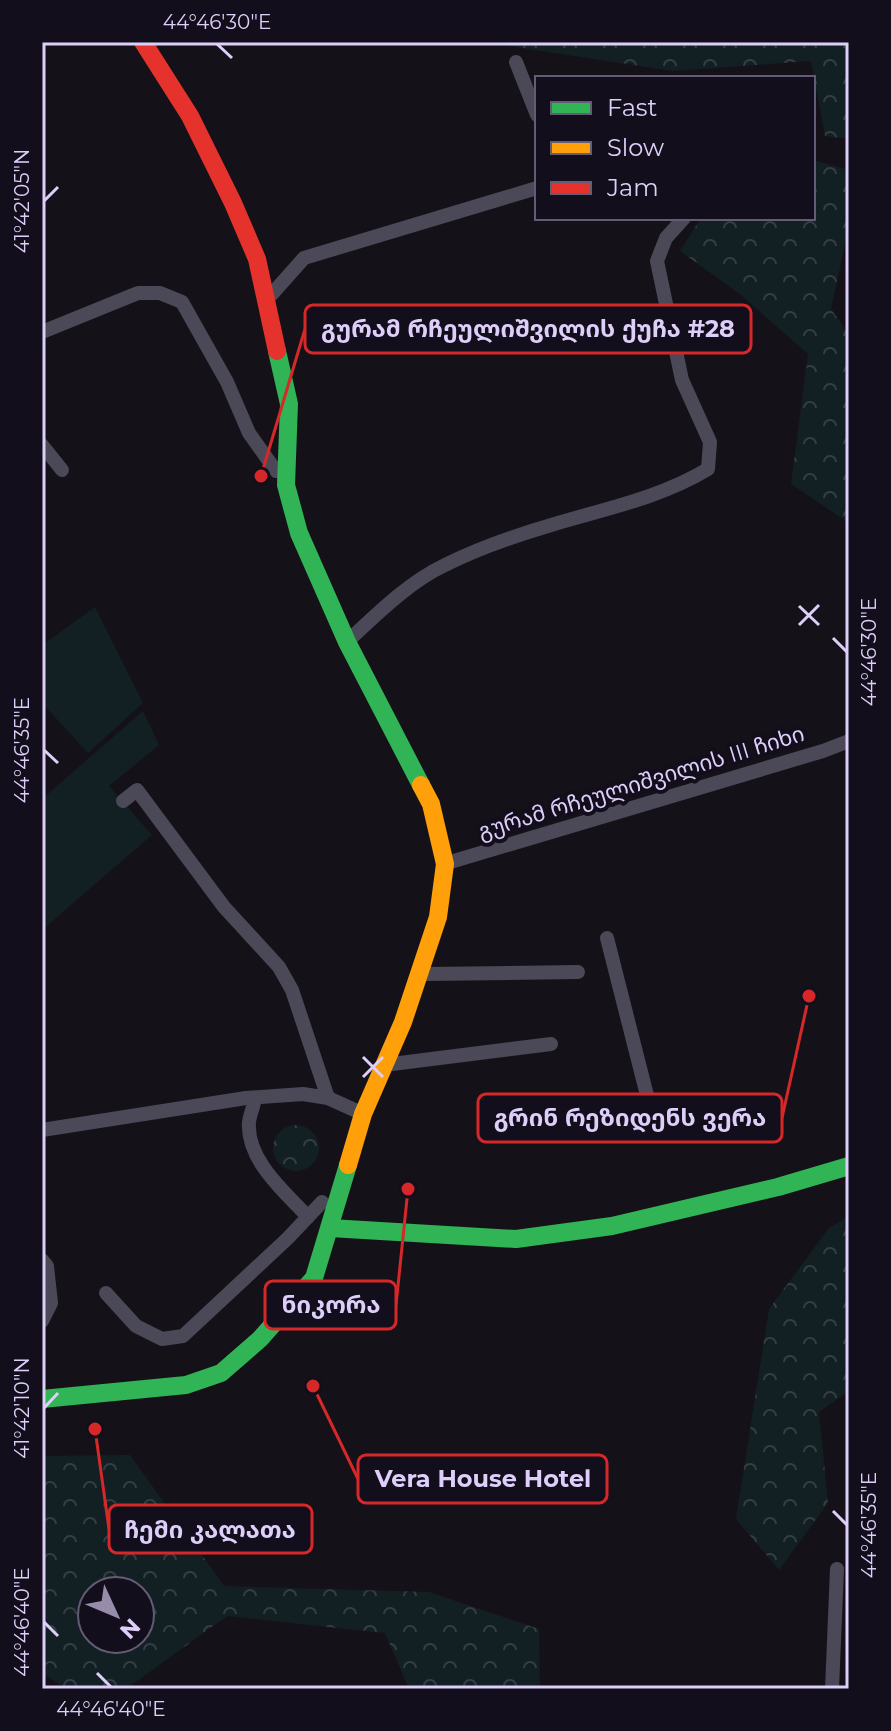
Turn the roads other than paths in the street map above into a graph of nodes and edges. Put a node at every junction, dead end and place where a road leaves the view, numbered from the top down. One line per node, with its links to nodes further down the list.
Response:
1 (143, 42): 6 (street)
2 (516, 62): 3 (lane)
3 (535, 110)
4 (535, 189): 6 (lane)
5 (682, 220): 11 (lane)
6 (266, 301): 10 (street)
7 (42, 332): 10 (lane)
8 (42, 445): 9 (lane)
9 (62, 470)
10 (286, 485): 11 (street)
11 (347, 642): 14 (street)
12 (849, 741): 14 (lane, გურამ რჩეულიშვილის III ჩიხი)
13 (123, 801): 21 (lane)
14 (445, 864): 17 (street)
15 (607, 938): 23 (lane)
16 (578, 972): 17 (lane)
17 (420, 974): 19 (street)
18 (551, 1044): 19 (lane)
19 (384, 1065): 22 (street)
20 (255, 1098): 21 (lane); 24 (lane); 27 (lane)
21 (328, 1098): 22 (lane)
22 (363, 1114): 26 (street)
23 (652, 1115)
24 (42, 1130)
25 (849, 1166): 28 (street)
26 (345, 1178): 27 (lane); 28 (street)
27 (308, 1217): 30 (lane)
28 (330, 1228): 32 (street)
29 (42, 1260): 31 (lane)
30 (106, 1293)
31 (42, 1321)
32 (42, 1399)
33 (837, 1569): 34 (lane)
34 (832, 1689)

